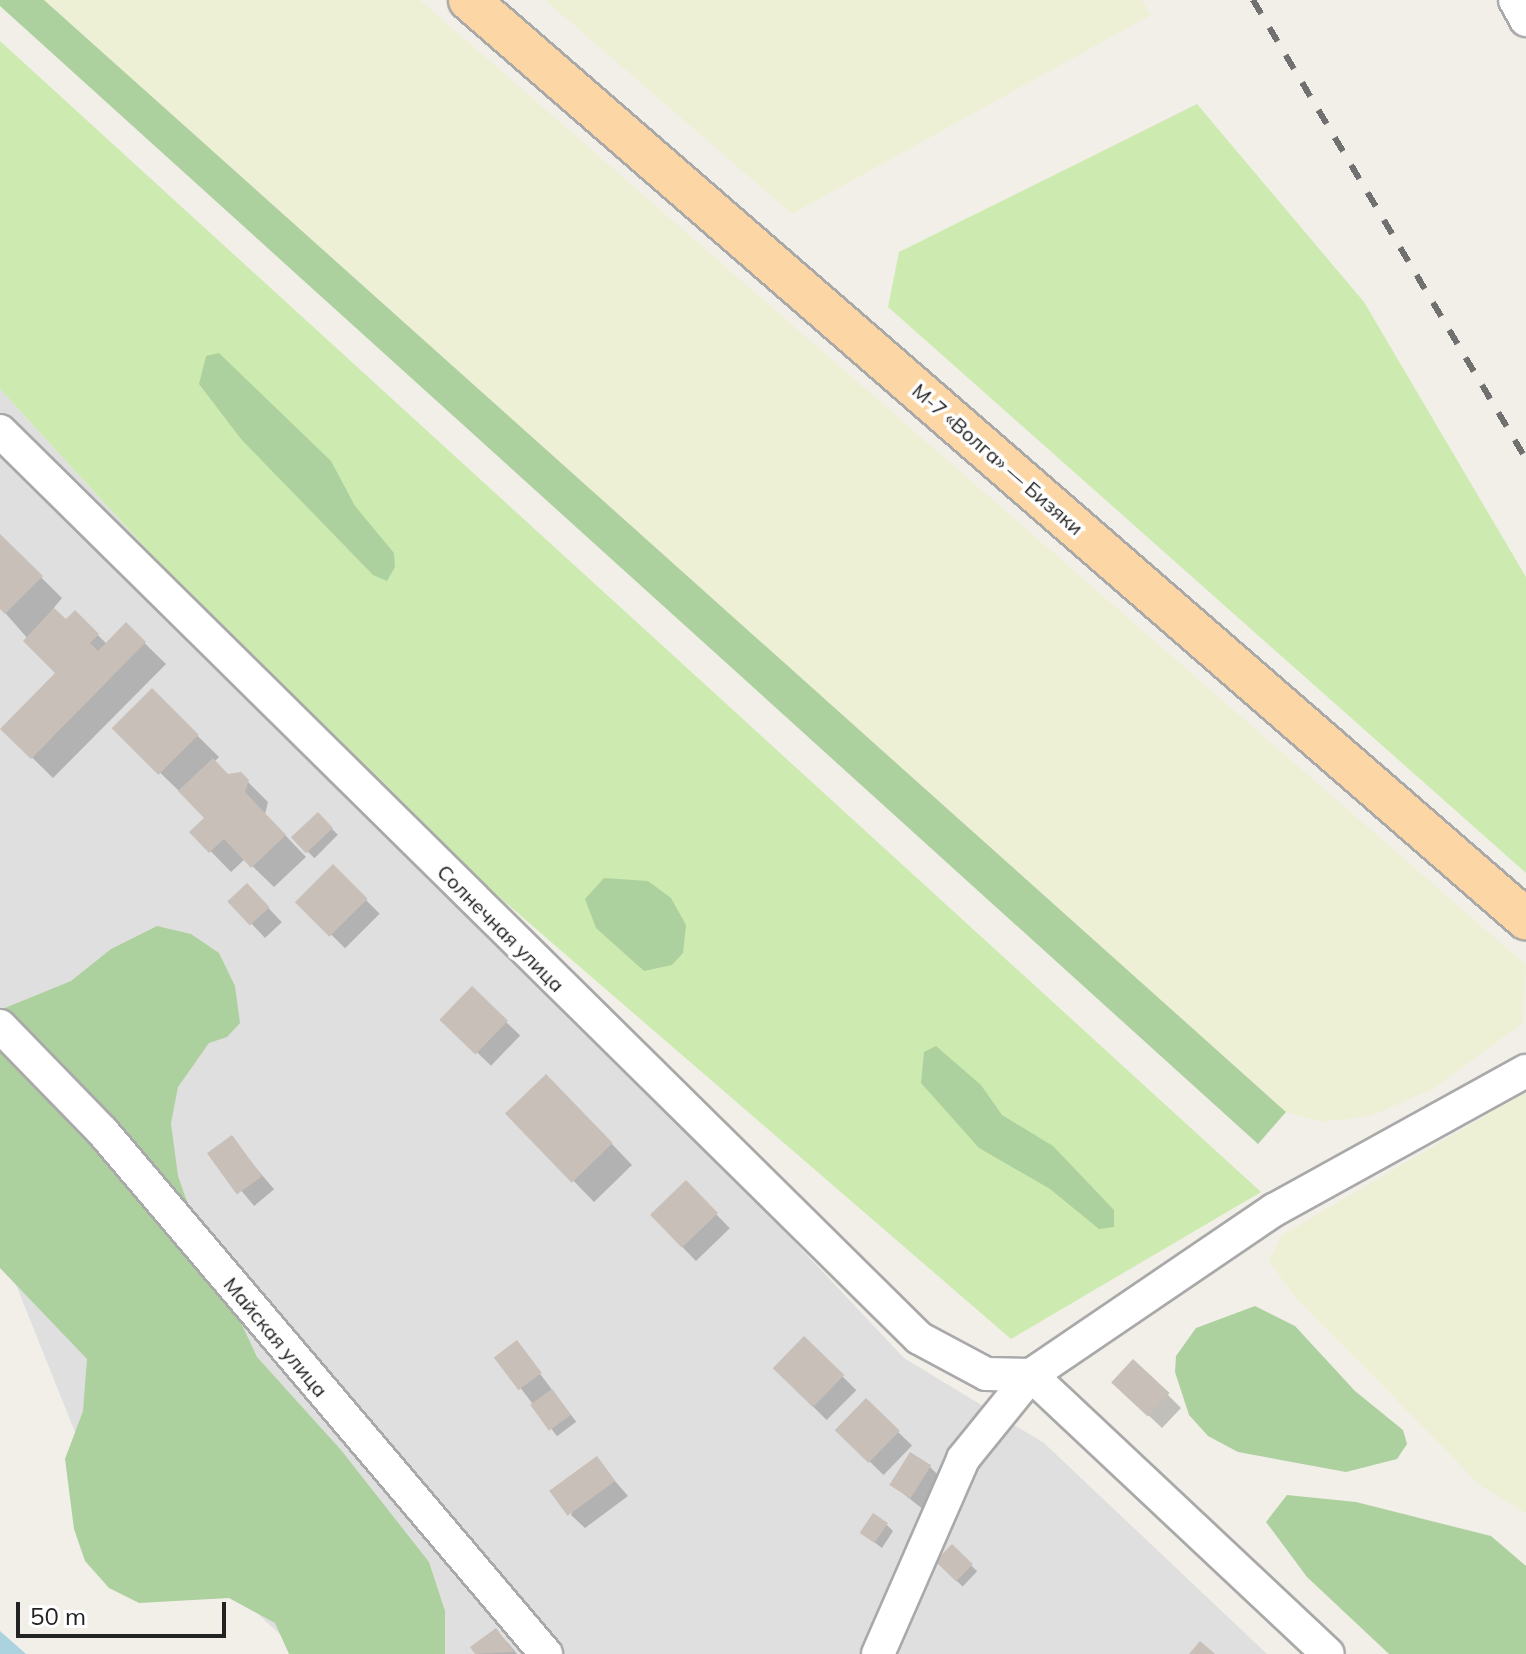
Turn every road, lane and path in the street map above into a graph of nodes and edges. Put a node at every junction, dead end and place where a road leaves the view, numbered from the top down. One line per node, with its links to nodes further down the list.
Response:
1 (469, 0): 5 (main road, М-7 «Волга» — Бизяки)
2 (1515, 0): 3 (street)
3 (1526, 20)
4 (0, 431): 8 (street, Солнечная улица)
5 (1526, 919)
6 (0, 1026): 9 (street, Майская улица)
7 (1526, 1071): 8 (street)
8 (1031, 1375): 10 (street); 11 (street)
9 (546, 1654)
10 (878, 1654)
11 (1328, 1654)

